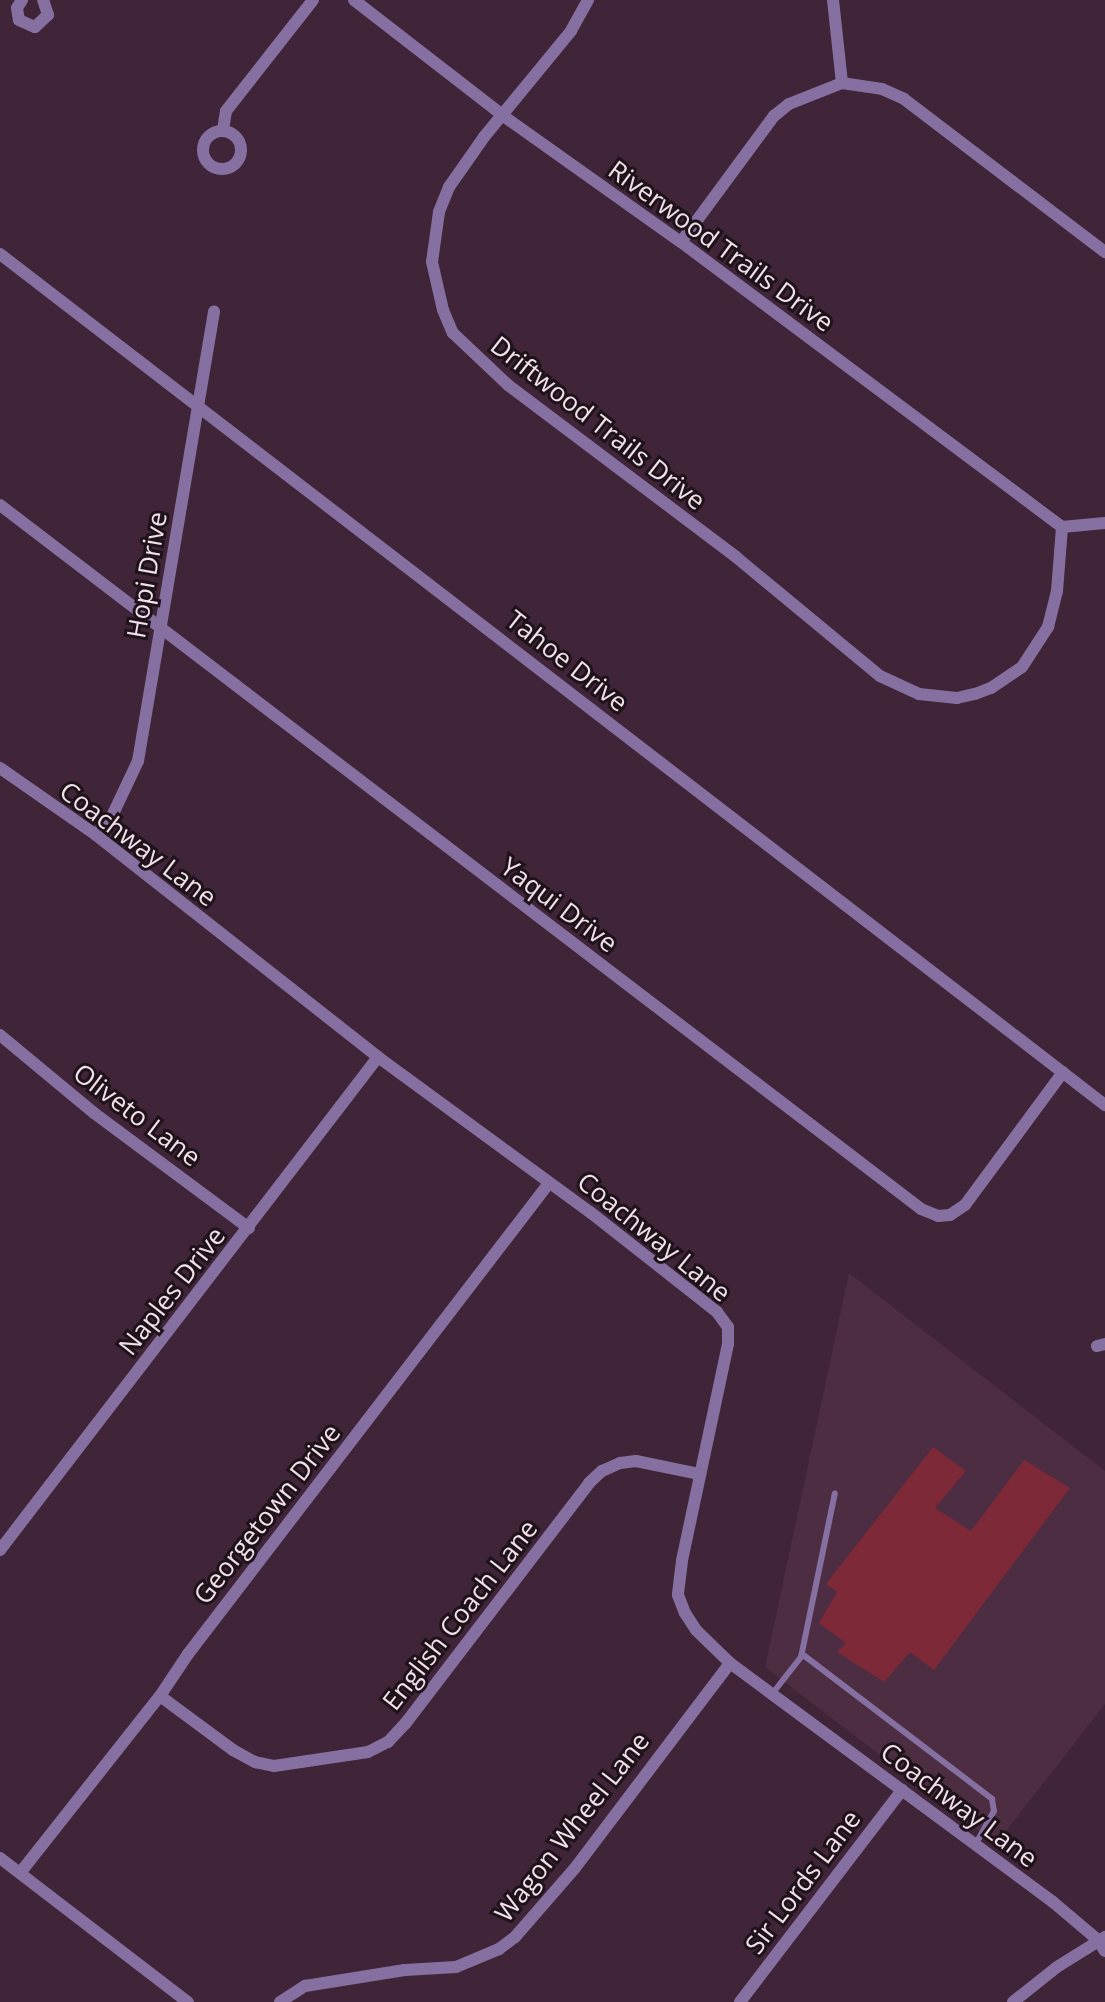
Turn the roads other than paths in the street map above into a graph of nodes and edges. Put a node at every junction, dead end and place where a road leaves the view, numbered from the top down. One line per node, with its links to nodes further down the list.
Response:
1 (22, 0): 6 (street)
2 (313, 0): 9 (street)
3 (354, 0): 8 (street, Riverwood Trails Drive)
4 (588, 0): 8 (street, Driftwood Trails Drive)
5 (833, 0): 7 (street)
6 (46, 1)
7 (842, 83): 10 (street); 11 (street)
8 (502, 115): 10 (street, Riverwood Trails Drive); 17 (street, Driftwood Trails Drive)
9 (223, 130)
10 (681, 242): 17 (street, Riverwood Trails Drive)
11 (1105, 252)
12 (0, 254): 14 (street, Tahoe Drive)
13 (214, 311): 14 (street, Hopi Drive)
14 (199, 406): 18 (street, Hopi Drive); 23 (street, Tahoe Drive)
15 (0, 505): 18 (street, Yaqui Drive)
16 (1105, 523): 17 (street)
17 (1062, 527)
18 (161, 628): 20 (street, Hopi Drive); 23 (street, Yaqui Drive)
19 (0, 768): 20 (street, Coachway Lane)
20 (96, 835): 22 (street, Coachway Lane)
21 (0, 1035): 26 (street, Oliveto Lane)
22 (378, 1057): 25 (street, Coachway Lane); 26 (street, Naples Drive)
23 (1063, 1072): 24 (street, Tahoe Drive)
24 (1105, 1105)
25 (549, 1183): 27 (street, Coachway Lane); 33 (street, Georgetown Drive)
26 (249, 1228): 29 (street, Naples Drive)
27 (699, 1474): 31 (street, Coachway Lane); 33 (street, English Coach Lane)
28 (835, 1493): 30 (lane)
29 (0, 1550)
30 (802, 1654): 32 (lane); 35 (lane)
31 (730, 1663): 32 (street, Coachway Lane); 40 (street, Wagon Wheel Lane)
32 (772, 1694): 34 (street, Coachway Lane)
33 (160, 1696): 37 (street, Georgetown Drive)
34 (902, 1790): 35 (street, Coachway Lane); 41 (street, Sir Lords Lane)
35 (975, 1844): 38 (street, Coachway Lane)
36 (0, 1858): 37 (street)
37 (20, 1873): 39 (street)
38 (1103, 1943): 42 (street)
39 (188, 2002)
40 (280, 2002)
41 (740, 2002)
42 (1013, 2002)

